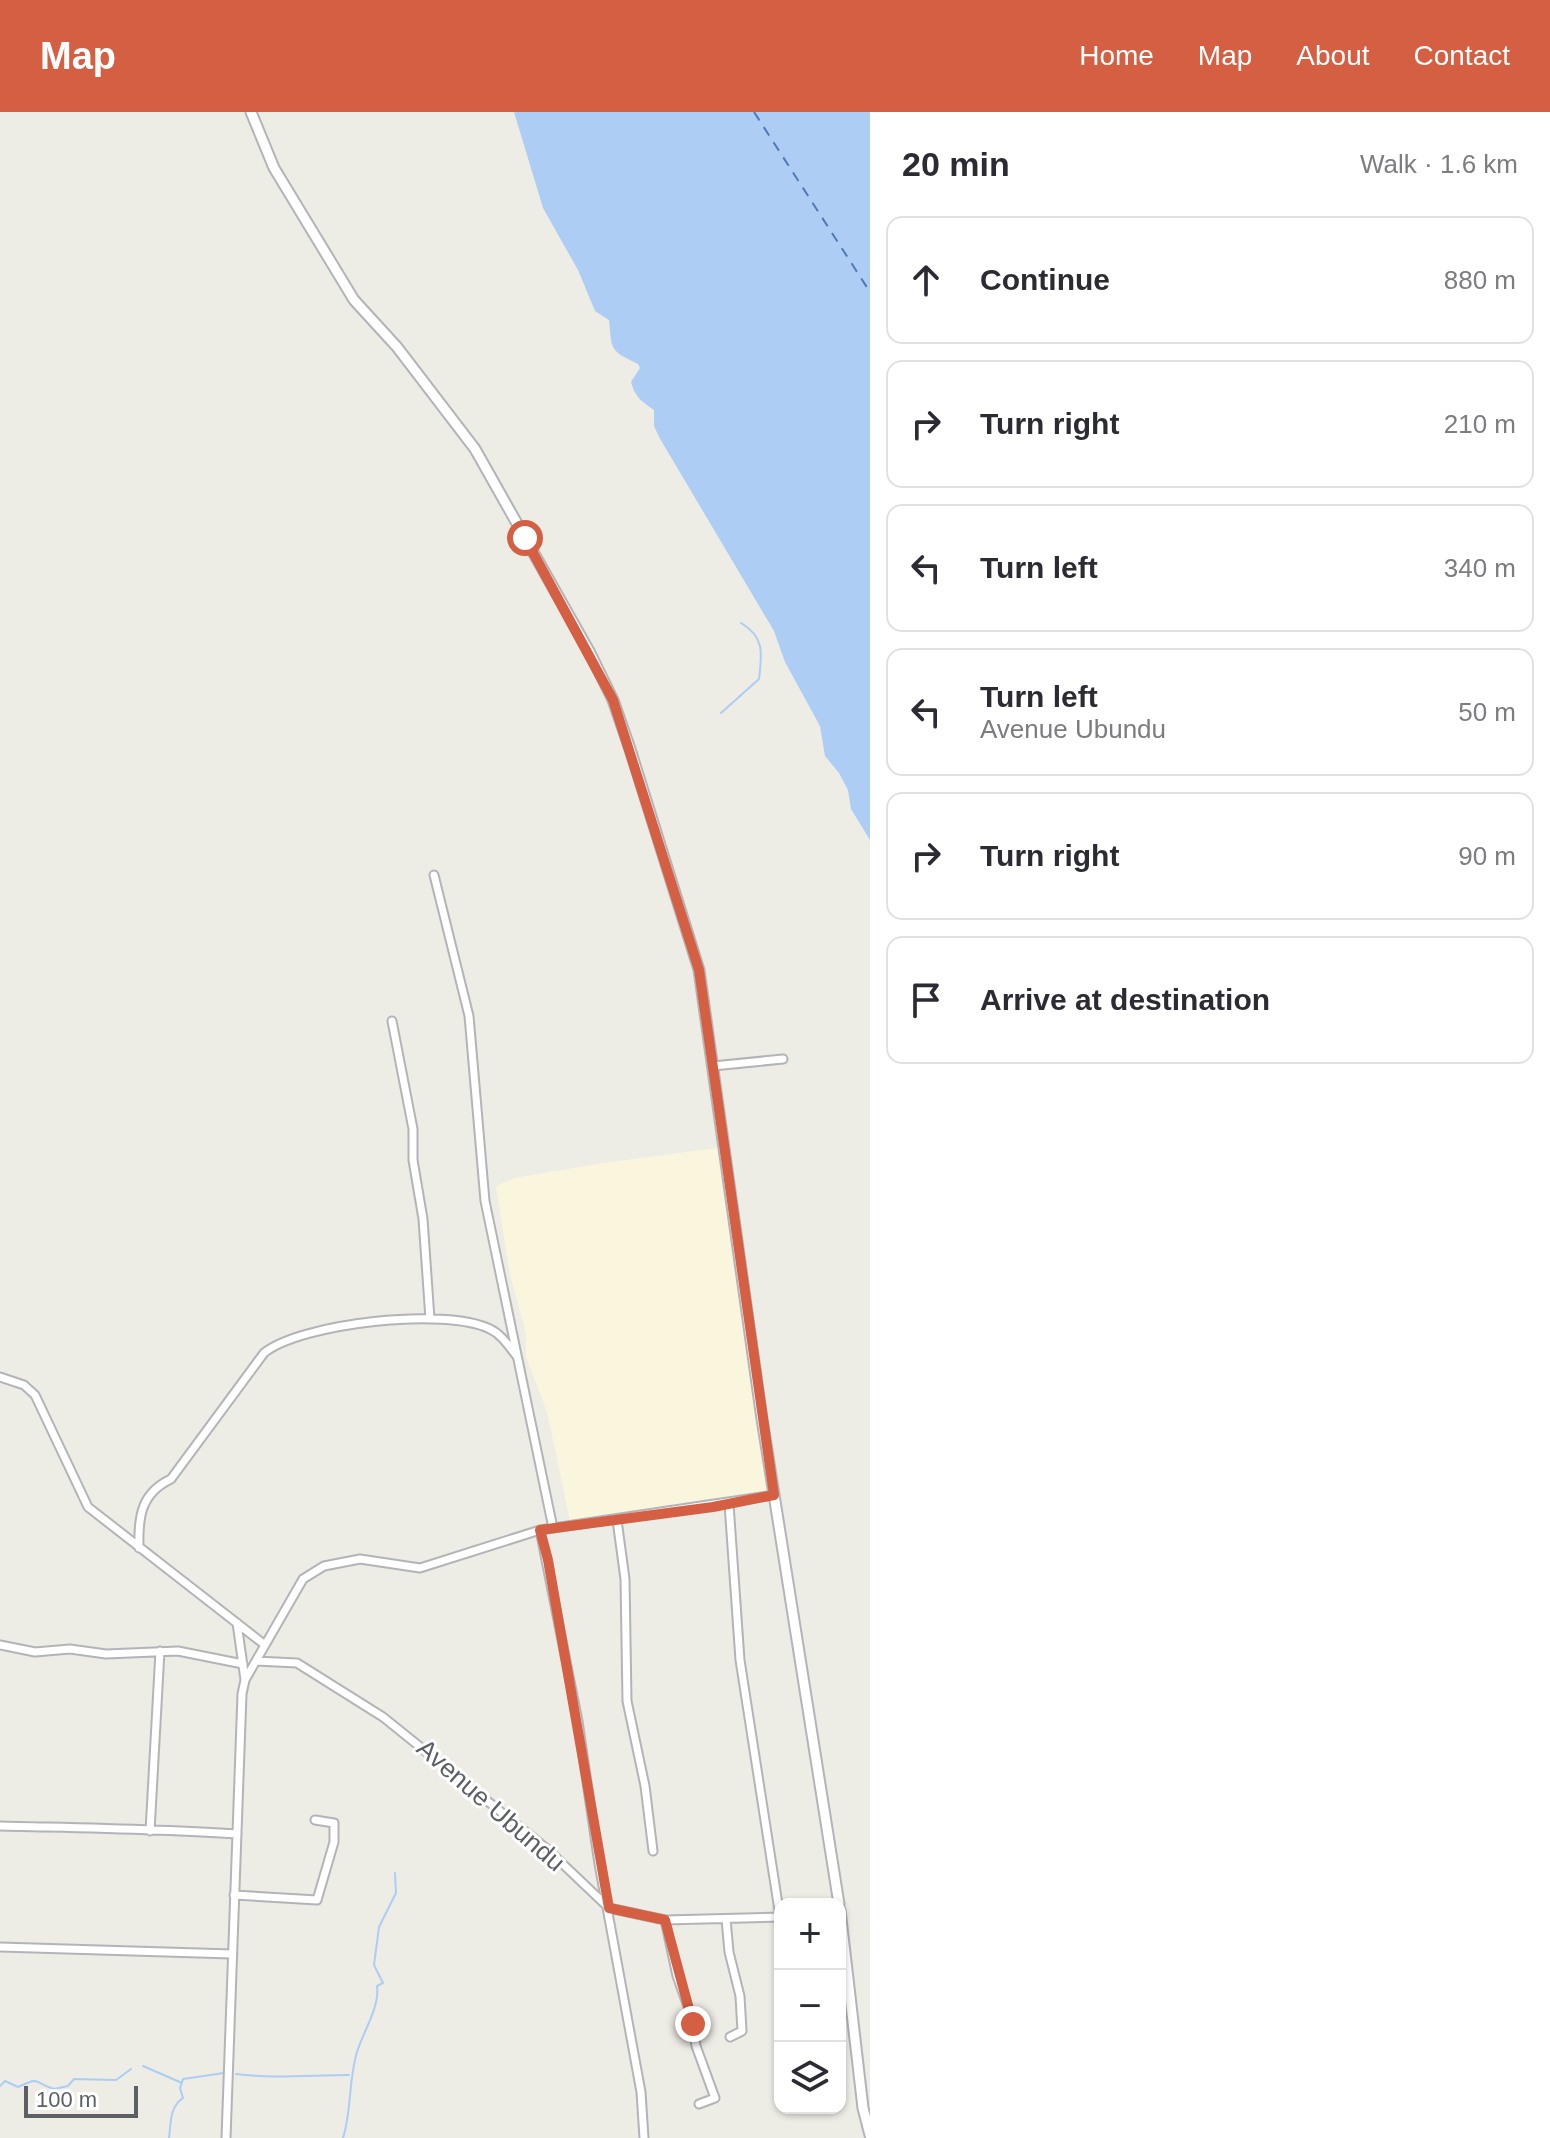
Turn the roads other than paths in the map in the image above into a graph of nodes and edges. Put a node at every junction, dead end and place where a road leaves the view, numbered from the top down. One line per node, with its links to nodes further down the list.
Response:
1 (251, 112): 5 (street)
2 (434, 875): 7 (street)
3 (392, 1021): 6 (street)
4 (783, 1059): 5 (street)
5 (713, 1066): 9 (street)
6 (430, 1319): 7 (street); 14 (street)
7 (518, 1358): 12 (street)
8 (0, 1377): 14 (street)
9 (774, 1495): 10 (street); 29 (street)
10 (729, 1504): 11 (street); 28 (street)
11 (617, 1520): 12 (street); 26 (street)
12 (553, 1528): 13 (street)
13 (540, 1530): 17 (street); 30 (street)
14 (139, 1548): 15 (street)
15 (237, 1623): 17 (street); 20 (street)
16 (0, 1645): 18 (street)
17 (265, 1645): 19 (street)
18 (160, 1651): 20 (street); 24 (street)
19 (256, 1661): 21 (street); 30 (street, Avenue Ubundu)
20 (243, 1664): 21 (street)
21 (245, 1680): 25 (street)
22 (315, 1820): 27 (street)
23 (0, 1826): 24 (street)
24 (150, 1831): 25 (street)
25 (237, 1834): 27 (street)
26 (653, 1851)
27 (234, 1895): 35 (street)
28 (777, 1898)
29 (838, 1898)
30 (609, 1908): 33 (street); 41 (street)
31 (774, 1917): 32 (street)
32 (726, 1919): 33 (street); 37 (street)
33 (665, 1920): 38 (street)
34 (0, 1947): 35 (street)
35 (232, 1954): 40 (street)
36 (846, 1963): 39 (street)
37 (730, 2037)
38 (699, 2104)
39 (870, 2135)
40 (226, 2138)
41 (644, 2138)

